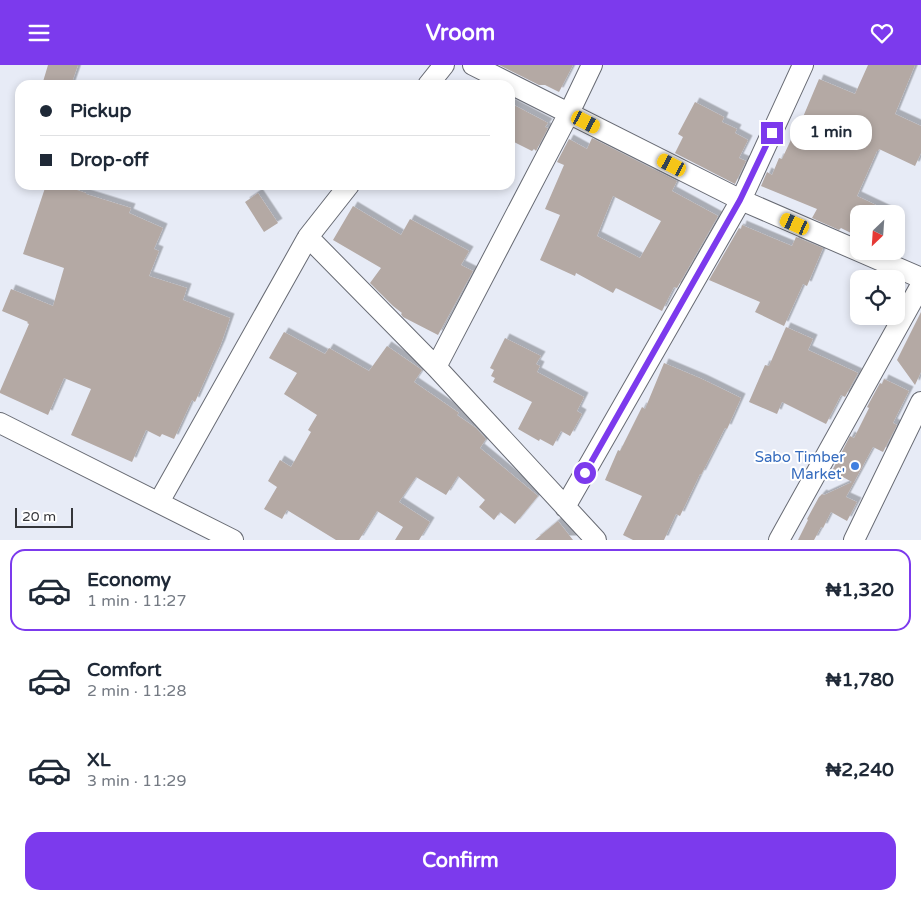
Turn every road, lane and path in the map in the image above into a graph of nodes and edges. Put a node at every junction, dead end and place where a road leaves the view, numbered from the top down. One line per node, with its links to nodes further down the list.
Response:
1 (444, 65): 5 (street)
2 (473, 65): 6 (street)
3 (592, 65): 8 (street)
4 (803, 65): 10 (street)
5 (432, 80)
6 (503, 80)
7 (515, 86): 8 (street)
8 (569, 113): 10 (street); 14 (street)
9 (345, 190): 11 (street)
10 (740, 200): 12 (street); 18 (street)
11 (308, 237): 14 (street); 17 (street)
12 (921, 278)
13 (921, 285): 21 (street)
14 (436, 367): 18 (street)
15 (921, 402): 22 (street)
16 (0, 423): 17 (street)
17 (159, 502): 19 (street)
18 (565, 507): 20 (street)
19 (234, 540)
20 (596, 540)
21 (779, 540)
22 (854, 540)

